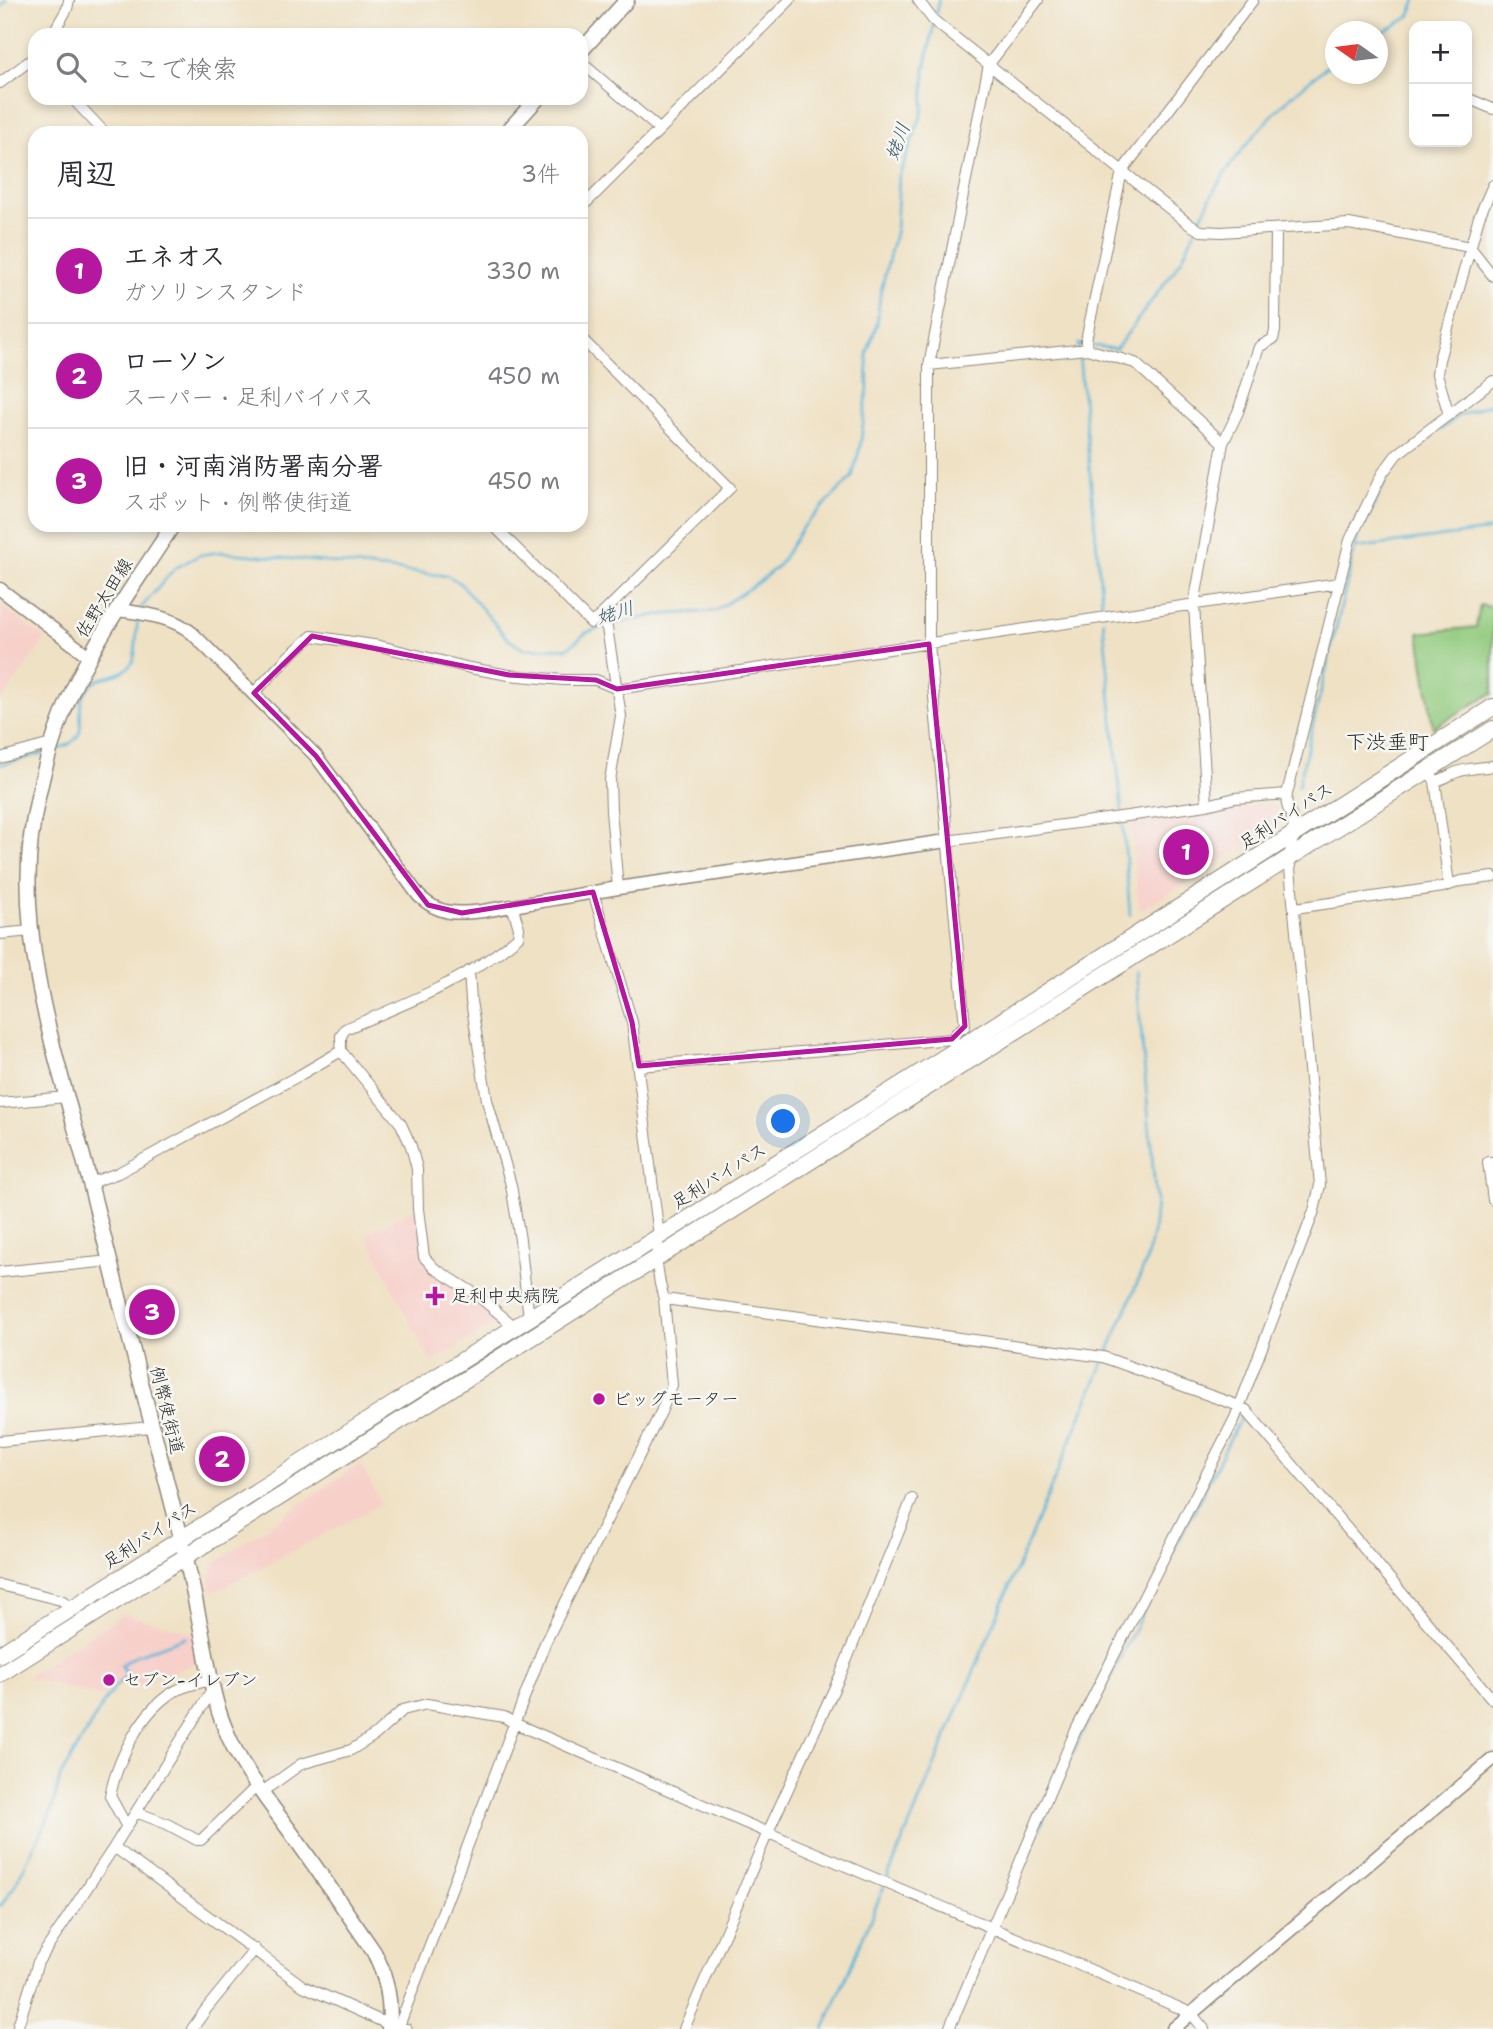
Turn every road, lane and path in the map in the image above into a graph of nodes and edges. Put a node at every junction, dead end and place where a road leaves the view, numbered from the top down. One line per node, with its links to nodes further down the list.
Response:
1 (69, 0): 7 (street)
2 (627, 0): 8 (main road)
3 (790, 0): 19 (street)
4 (918, 0): 10 (street)
5 (1038, 0): 10 (street)
6 (1253, 0): 20 (street)
7 (56, 28)
8 (588, 43)
9 (28, 63): 12 (street)
10 (989, 64): 20 (street); 28 (street)
11 (588, 68): 19 (street)
12 (0, 83)
13 (1472, 100): 16 (street)
14 (79, 105): 17 (street)
15 (532, 105): 18 (main road)
16 (1493, 108)
17 (98, 126)
18 (512, 126)
19 (659, 129): 22 (street)
20 (1122, 171): 23 (street); 27 (street)
21 (1493, 185): 24 (street)
22 (588, 201)
23 (1276, 229): 24 (street); 31 (street)
24 (1470, 247): 25 (street); 30 (street)
25 (1493, 276)
26 (588, 345): 38 (street)
27 (1087, 349): 28 (street); 31 (street)
28 (929, 365): 39 (street)
29 (1493, 382): 30 (street)
30 (1449, 415): 34 (street)
31 (1223, 443): 36 (street)
32 (169, 532): 37 (main road, 佐野太田線)
33 (500, 532): 38 (street)
34 (1339, 583): 36 (street); 49 (street)
35 (0, 589): 40 (street)
36 (1194, 605): 39 (street); 50 (street)
37 (124, 611): 40 (main road, 佐野太田線); 42 (street)
38 (599, 617): 41 (street)
39 (929, 644): 41 (street); 52 (street)
40 (90, 657): 45 (main road, 例幣使街道)
41 (617, 689): 42 (street); 56 (street)
42 (254, 693): 58 (street)
43 (1493, 707): 51 (highway, 足利バイパス)
44 (1493, 729): 48 (highway, 足利バイパス)
45 (50, 751): 46 (street); 60 (main road, 例幣使街道)
46 (0, 758)
47 (1493, 766): 48 (street)
48 (1431, 776): 53 (highway, 足利バイパス); 55 (street)
49 (1287, 794): 50 (street); 51 (street)
50 (1207, 805): 52 (street)
51 (1294, 835): 53 (street); 63 (highway, 足利バイパス)
52 (947, 841): 56 (street); 63 (street)
53 (1289, 858): 59 (street); 72 (highway, 足利バイパス)
54 (1493, 877): 55 (street)
55 (1449, 885): 59 (street)
56 (618, 888): 57 (street)
57 (593, 892): 58 (street); 65 (street)
58 (512, 905): 62 (street)
59 (1295, 908): 78 (street)
60 (31, 930): 61 (street); 66 (main road, 例幣使街道)
61 (0, 934)
62 (469, 971): 64 (street); 76 (street)
63 (954, 1044): 65 (street); 71 (highway, 足利バイパス)
64 (341, 1051): 69 (street); 77 (street)
65 (639, 1066): 71 (street)
66 (67, 1097): 67 (street); 69 (main road, 例幣使街道)
67 (0, 1103)
68 (1493, 1162): 70 (street)
69 (90, 1183): 73 (main road, 例幣使街道)
70 (1493, 1200)
71 (659, 1236): 72 (street); 76 (highway, 足利バイパス)
72 (656, 1258): 75 (street); 83 (highway, 足利バイパス)
73 (110, 1261): 74 (street); 79 (main road, 例幣使街道)
74 (0, 1272)
75 (664, 1299): 78 (street); 90 (street)
76 (529, 1318): 77 (highway, 足利バイパス)
77 (515, 1327): 82 (highway, 足利バイパス)
78 (1239, 1406): 89 (street); 97 (street)
79 (151, 1427): 80 (street); 82 (main road, 例幣使街道)
80 (0, 1441)
81 (912, 1499): 95 (street)
82 (181, 1538): 83 (main road, 例幣使街道); 85 (highway, 足利バイパス)
83 (185, 1557): 87 (highway, 足利バイパス); 88 (main road, 例幣使街道)
84 (0, 1585): 85 (street)
85 (73, 1607): 86 (highway, 足利バイパス)
86 (0, 1654)
87 (0, 1674)
88 (212, 1685): 92 (main road, 例幣使街道); 93 (street); 94 (street)
89 (1493, 1700)
90 (514, 1723): 92 (street); 95 (street); 100 (street)
91 (1493, 1759): 99 (street)
92 (259, 1789): 93 (street); 100 (main road, 例幣使街道)
93 (136, 1812): 94 (street)
94 (127, 1827): 96 (street)
95 (768, 1832): 97 (street); 103 (street)
96 (114, 1847): 98 (street); 101 (street)
97 (992, 1927): 99 (street); 104 (street)
98 (255, 1949): 100 (street); 102 (street)
99 (1192, 2013): 105 (street); 106 (street)
100 (396, 2027)
101 (17, 2029)
102 (192, 2029)
103 (684, 2029)
104 (948, 2029)
105 (1173, 2029)
106 (1204, 2029)

